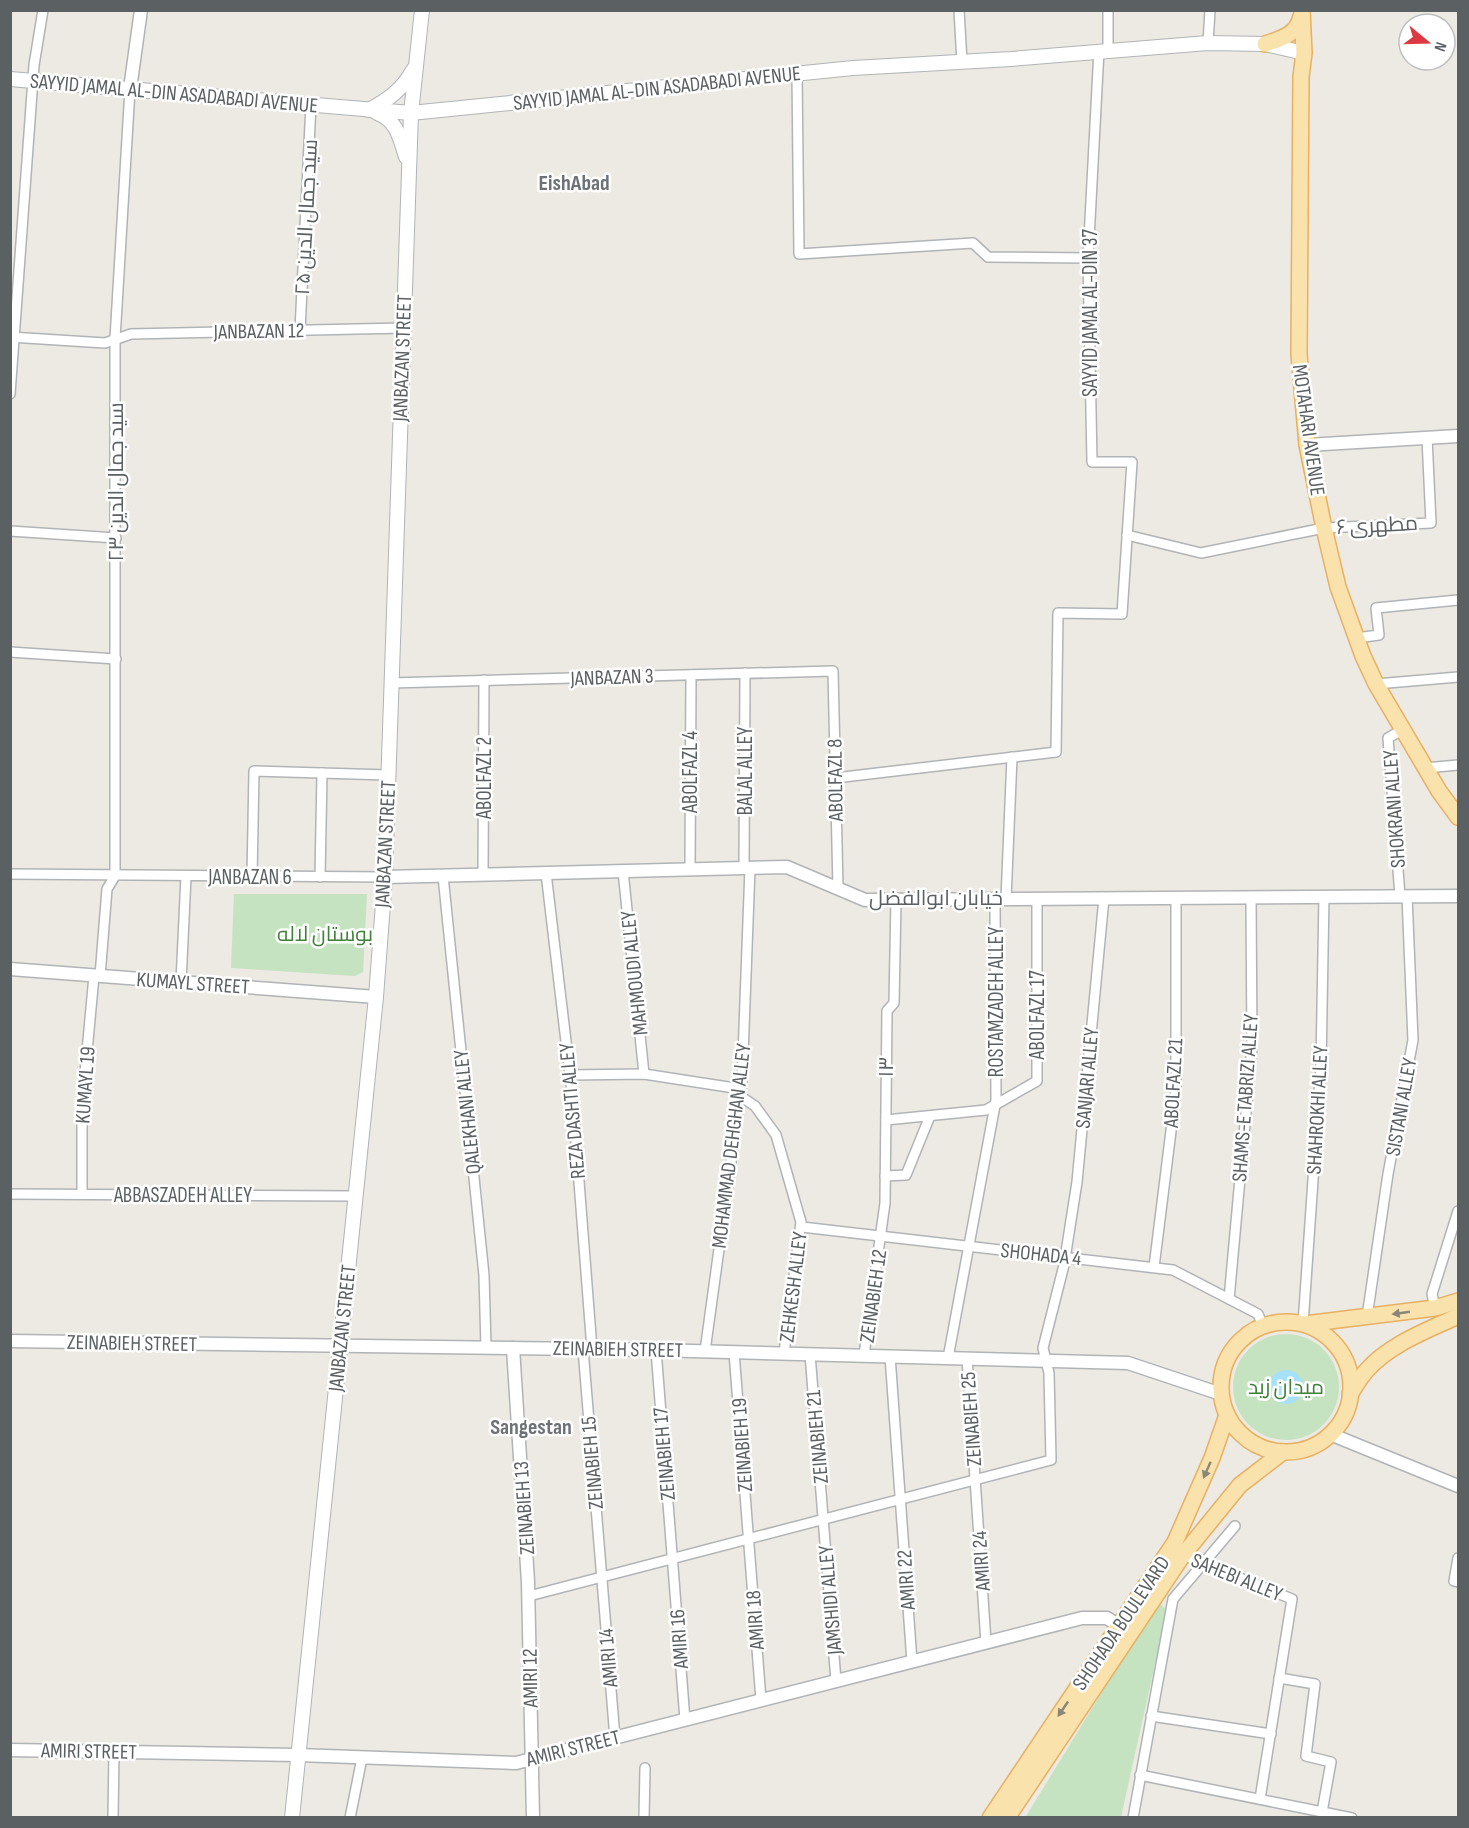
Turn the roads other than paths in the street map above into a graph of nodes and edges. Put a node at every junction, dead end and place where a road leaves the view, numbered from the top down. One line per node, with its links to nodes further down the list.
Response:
1 (44, 10): 16 (street)
2 (141, 10): 17 (street)
3 (422, 10): 13 (main road, JANBAZAN STREET)
4 (959, 10): 12 (street)
5 (1108, 10): 11 (street, SAYYID JAMAL AL-DIN 37)
6 (1210, 10): 8 (street)
7 (1301, 15): 9 (main road); 10 (main road)
8 (1208, 43): 9 (main road, SAYYID JAMAL AL-DIN ASADABADI AVENUE); 11 (main road, SAYYID JAMAL AL-DIN ASADABADI AVENUE)
9 (1265, 44): 10 (main road)
10 (1302, 49): 30 (main road, MOTAHARI AVENUE)
11 (1103, 50): 12 (main road, SAYYID JAMAL AL-DIN ASADABADI AVENUE); 22 (street, SAYYID JAMAL AL-DIN 37)
12 (962, 62): 14 (main road, SAYYID JAMAL AL-DIN ASADABADI AVENUE)
13 (416, 65): 19 (main road); 20 (main road, JANBAZAN STREET)
14 (797, 74): 20 (main road, SAYYID JAMAL AL-DIN ASADABADI AVENUE); 22 (street)
15 (10, 79): 16 (main road, SAYYID JAMAL AL-DIN ASADABADI AVENUE)
16 (33, 81): 17 (main road, SAYYID JAMAL AL-DIN ASADABADI AVENUE); 25 (street)
17 (130, 89): 18 (main road, SAYYID JAMAL AL-DIN ASADABADI AVENUE); 26 (street, سید جمال الدین ۲۳)
18 (311, 104): 19 (main road, SAYYID JAMAL AL-DIN ASADABADI AVENUE); 24 (street, سید جمال الدین ۲۵)
19 (369, 110): 20 (main road, SAYYID JAMAL AL-DIN ASADABADI AVENUE); 21 (main road)
20 (411, 113): 21 (main road, JANBAZAN STREET)
21 (409, 164): 23 (main road, JANBAZAN STREET)
22 (1088, 258): 33 (street, SAYYID JAMAL AL-DIN 37)
23 (403, 328): 24 (street, JANBAZAN 12); 44 (main road, JANBAZAN STREET)
24 (300, 330): 26 (street, JANBAZAN 12)
25 (13, 337): 26 (street, JANBAZAN 12); 27 (street)
26 (115, 339): 34 (street, سید جمال الدین ۲۳)
27 (10, 394)
28 (1458, 436): 29 (street)
29 (1427, 438): 30 (street); 31 (street, مطهری ۶)
30 (1307, 445): 31 (main road, MOTAHARI AVENUE)
31 (1324, 528): 33 (street, مطهری ۶); 36 (main road, MOTAHARI AVENUE)
32 (10, 531): 34 (street)
33 (1127, 536): 47 (street)
34 (116, 538): 38 (street, سید جمال الدین ۲۳)
35 (1458, 600): 36 (street)
36 (1356, 638): 45 (main road, MOTAHARI AVENUE)
37 (10, 652): 38 (street)
38 (116, 659): 60 (street, سید جمال الدین ۲۳)
39 (833, 671): 40 (street, JANBAZAN 3); 52 (street, ABOLFAZL 8)
40 (745, 674): 41 (street, JANBAZAN 3); 54 (street, BALAL ALLEY)
41 (691, 675): 43 (street, JANBAZAN 3); 55 (street, ABOLFAZL 4)
42 (1458, 677): 45 (street)
43 (484, 680): 44 (street, JANBAZAN 3); 59 (street, ABOLFAZL 2)
44 (391, 683): 51 (main road, JANBAZAN STREET)
45 (1376, 684): 46 (main road, MOTAHARI AVENUE)
46 (1402, 730): 49 (main road, MOTAHARI AVENUE); 68 (street, SHOKRANI ALLEY)
47 (1012, 757): 52 (street); 73 (street, ROSTAMZADEH ALLEY)
48 (1458, 765): 49 (street)
49 (1425, 768): 53 (main road, MOTAHARI AVENUE)
50 (322, 773): 51 (street); 63 (street); 64 (street)
51 (388, 775): 65 (main road, JANBAZAN STREET)
52 (835, 778): 66 (street, ABOLFAZL 8)
53 (1458, 817)
54 (747, 868): 55 (street, خیابان ابوالفضل); 66 (street, خیابان ابوالفضل); 82 (street, MOHAMMAD DEHGHAN ALLEY)
55 (690, 870): 56 (street, خیابان ابوالفضل)
56 (623, 871): 57 (street, خیابان ابوالفضل); 80 (street, MAHMOUDI ALLEY)
57 (546, 873): 59 (street, خیابان ابوالفضل); 81 (street, REZA DASHTI ALLEY)
58 (10, 874): 60 (street, JANBAZAN 6)
59 (483, 875): 62 (street, خیابان ابوالفضل)
60 (115, 876): 61 (street, JANBAZAN 6); 77 (street, KUMAYL 19)
61 (186, 876): 63 (street, JANBAZAN 6); 78 (street)
62 (443, 876): 65 (street, خیابان ابوالفضل); 105 (street, QALEKHANI ALLEY)
63 (252, 877): 64 (street, JANBAZAN 6)
64 (320, 877): 65 (street, JANBAZAN 6)
65 (385, 877): 79 (main road, JANBAZAN STREET)
66 (838, 888): 75 (street, خیابان ابوالفضل)
67 (1324, 896): 68 (street, خیابان ابوالفضل); 71 (street, خیابان ابوالفضل); 101 (street, SHAHROKHI ALLEY)
68 (1403, 896): 69 (street, خیابان ابوالفضل); 100 (street, SISTANI ALLEY)
69 (1458, 896)
70 (1176, 897): 71 (street, خیابان ابوالفضل); 72 (street, خیابان ابوالفضل); 95 (street, ABOLFAZL 21)
71 (1251, 897): 96 (street, SHAMS-E TABRIZI ALLEY)
72 (1104, 898): 74 (street, خیابان ابوالفضل); 94 (street, SANJARI ALLEY)
73 (1000, 899): 74 (street, خیابان ابوالفضل); 75 (street, خیابان ابوالفضل); 83 (street, ROSTAMZADEH ALLEY)
74 (1037, 899): 83 (street, ABOLFAZL 17)
75 (896, 900): 85 (street, ۱۳)
76 (10, 969): 77 (street, KUMAYL STREET)
77 (97, 976): 78 (street, KUMAYL STREET); 88 (street, KUMAYL 19)
78 (181, 982): 79 (street, KUMAYL STREET)
79 (376, 997): 89 (main road, JANBAZAN STREET)
80 (644, 1074): 81 (street); 82 (street)
81 (570, 1075): 107 (street, REZA DASHTI ALLEY)
82 (741, 1093): 91 (street, ZEHKESH ALLEY); 109 (street, MOHAMMAD DEHGHAN ALLEY)
83 (994, 1106): 84 (street); 93 (street, ROSTAMZADEH ALLEY)
84 (930, 1116): 85 (street); 86 (street)
85 (886, 1120): 86 (street, ۱۳)
86 (885, 1176): 92 (street, ۱۳)
87 (10, 1194): 88 (street, ABBASZADEH ALLEY)
88 (82, 1194): 89 (street, ABBASZADEH ALLEY)
89 (356, 1196): 104 (main road, JANBAZAN STREET)
90 (1458, 1211): 98 (street)
91 (802, 1227): 92 (street, SHOHADA 4); 111 (street, ZEHKESH ALLEY)
92 (881, 1236): 93 (street, SHOHADA 4); 113 (street, ZEINABIEH 12)
93 (968, 1246): 94 (street, SHOHADA 4); 115 (street, ROSTAMZADEH ALLEY)
94 (1064, 1257): 95 (street, SHOHADA 4); 117 (street, SANJARI ALLEY)
95 (1154, 1267): 96 (street, SHOHADA 4)
96 (1229, 1299): 102 (street, SHOHADA 4)
97 (1458, 1301): 98 (main road)
98 (1435, 1308): 100 (main road, one-way to 100)
99 (1458, 1316): 119 (main road)
100 (1367, 1317): 101 (main road)
101 (1303, 1324): 102 (main road); 119 (main road)
102 (1263, 1326): 118 (main road)
103 (10, 1341): 104 (street, ZEINABIEH STREET)
104 (340, 1346): 105 (street, ZEINABIEH STREET); 151 (main road, JANBAZAN STREET)
105 (486, 1347): 106 (street, ZEINABIEH STREET)
106 (513, 1348): 107 (street, ZEINABIEH STREET); 136 (street, ZEINABIEH 13)
107 (587, 1349): 108 (street, ZEINABIEH STREET); 133 (street, ZEINABIEH 15)
108 (656, 1350): 109 (street, ZEINABIEH STREET); 131 (street, ZEINABIEH 17)
109 (705, 1351): 110 (street, ZEINABIEH STREET)
110 (734, 1352): 111 (street, ZEINABIEH STREET); 128 (street, ZEINABIEH 19)
111 (784, 1353): 112 (street, ZEINABIEH STREET)
112 (810, 1354): 113 (street, ZEINABIEH STREET); 126 (street, ZEINABIEH 21)
113 (864, 1355): 114 (street, ZEINABIEH STREET)
114 (890, 1356): 115 (street, ZEINABIEH STREET); 125 (street, AMIRI 22)
115 (948, 1358): 116 (street, ZEINABIEH STREET)
116 (967, 1358): 117 (street, ZEINABIEH STREET); 123 (street, ZEINABIEH 25)
117 (1046, 1360): 118 (street, ZEINABIEH STREET); 123 (street, SANJARI ALLEY)
118 (1221, 1394): 120 (main road)
119 (1350, 1394): 121 (main road)
120 (1227, 1415): 122 (main road); 138 (main road, SHOHADA BOULEVARD, one-way to 138)
121 (1330, 1434): 122 (main road); 124 (street)
122 (1283, 1452): 129 (main road, SHOHADA BOULEVARD)
123 (975, 1479): 125 (street); 139 (street, AMIRI 24)
124 (1458, 1486)
125 (900, 1499): 126 (street); 140 (street, AMIRI 22)
126 (823, 1519): 128 (street); 142 (street, JAMSHIDI ALLEY)
127 (1234, 1526): 132 (street)
128 (749, 1539): 131 (street); 143 (street, AMIRI 18)
129 (1183, 1555): 132 (street, SAHEBI ALLEY); 135 (main road, SHOHADA BOULEVARD)
130 (1458, 1558): 134 (street)
131 (673, 1559): 133 (street); 145 (street, AMIRI 16)
132 (1203, 1563): 137 (street); 141 (street, SAHEBI ALLEY)
133 (602, 1577): 136 (street); 148 (street, AMIRI 14)
134 (1456, 1581)
135 (1158, 1592): 137 (street); 146 (main road, SHOHADA BOULEVARD)
136 (529, 1596): 153 (street, AMIRI 12)
137 (1173, 1599): 144 (street)
138 (1119, 1626): 139 (street, AMIRI STREET); 146 (main road, SHOHADA BOULEVARD, one-way to 146)
139 (986, 1643): 140 (street, AMIRI STREET)
140 (912, 1662): 142 (street, AMIRI STREET)
141 (1279, 1678): 147 (street); 157 (street)
142 (836, 1681): 143 (street, AMIRI STREET)
143 (761, 1700): 145 (street, AMIRI STREET)
144 (1151, 1716): 147 (street); 155 (street)
145 (685, 1720): 148 (street, AMIRI STREET)
146 (1056, 1732): 163 (main road, SHOHADA BOULEVARD); 164 (main road, SHOHADA BOULEVARD)
147 (1271, 1734): 156 (street)
148 (615, 1738): 153 (street, AMIRI STREET)
149 (10, 1750): 150 (street, AMIRI STREET)
150 (114, 1752): 151 (street, AMIRI STREET); 158 (street)
151 (298, 1755): 152 (street, AMIRI STREET); 159 (main road, JANBAZAN STREET)
152 (362, 1758): 153 (street, AMIRI STREET); 160 (street)
153 (531, 1759): 161 (street, AMIRI 12)
154 (645, 1768): 162 (street)
155 (1140, 1775): 156 (street); 165 (street)
156 (1260, 1799): 157 (street)
157 (1322, 1812): 166 (street)
158 (113, 1818)
159 (292, 1818)
160 (350, 1818)
161 (533, 1818)
162 (644, 1818)
163 (990, 1818)
164 (1007, 1818)
165 (1132, 1818)
166 (1352, 1818)

